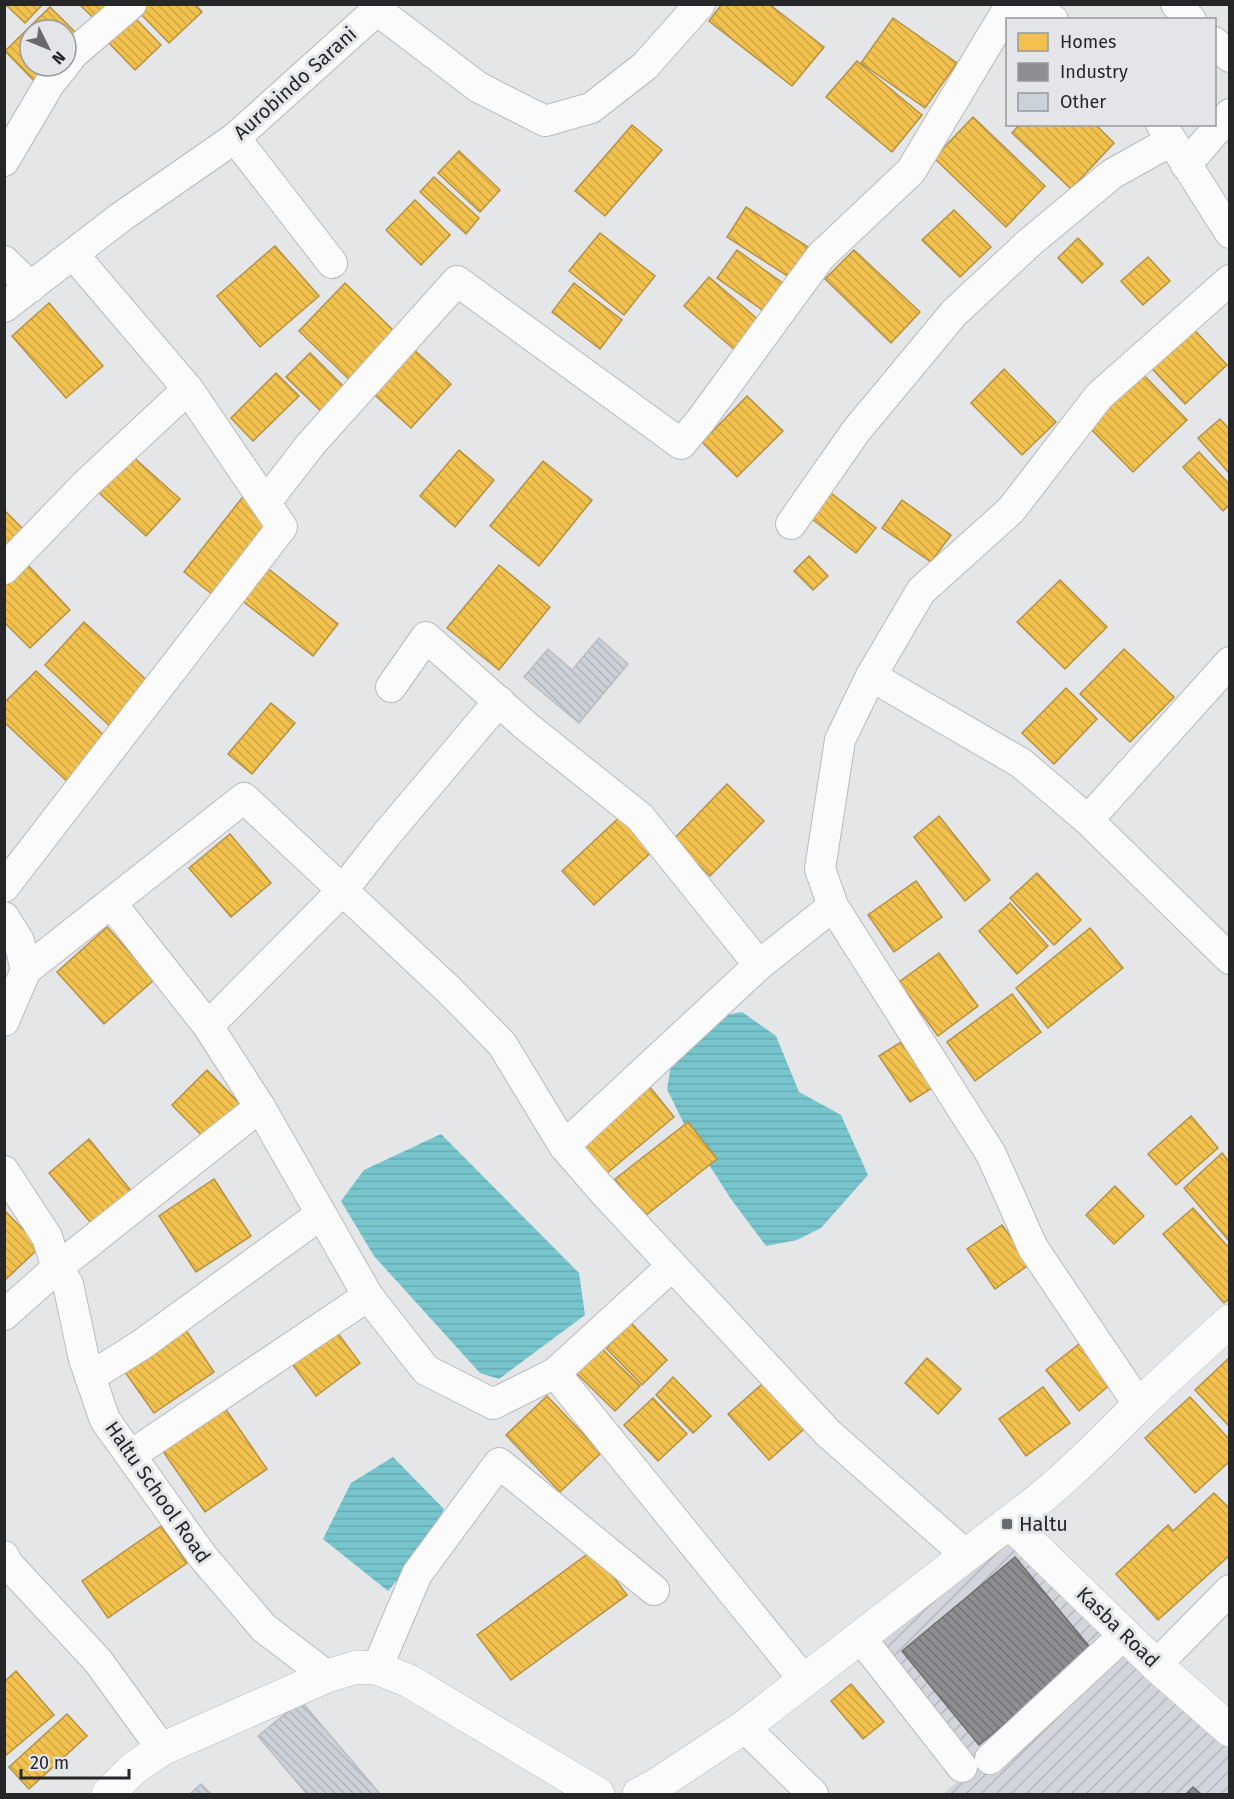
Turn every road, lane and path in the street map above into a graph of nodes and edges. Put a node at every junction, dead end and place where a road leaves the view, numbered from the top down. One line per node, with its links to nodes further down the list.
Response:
1 (131, 4): 8 (street)
2 (700, 4): 5 (street, Aurobindo Sarani)
3 (1011, 4): 25 (street)
4 (1176, 4): 6 (street)
5 (376, 6): 14 (street, Aurobindo Sarani)
6 (1189, 18)
7 (1216, 43): 9 (street)
8 (78, 50)
9 (1230, 57)
10 (54, 78): 16 (street)
11 (1230, 114): 12 (street)
12 (1216, 121)
13 (1206, 126): 15 (street)
14 (235, 138): 18 (street, Aurobindo Sarani); 20 (street)
15 (1173, 143): 17 (street); 26 (street)
16 (4, 161)
17 (1230, 233)
18 (73, 254): 22 (street, Aurobindo Sarani); 24 (street)
19 (4, 261): 22 (street)
20 (332, 263)
21 (1230, 280): 29 (street)
22 (30, 286): 23 (street, Aurobindo Sarani)
23 (4, 307)
24 (188, 389): 25 (street); 27 (street)
25 (266, 502): 33 (street)
26 (791, 524)
27 (4, 568)
28 (1230, 662): 32 (street)
29 (871, 676): 32 (street); 36 (street)
30 (391, 687): 31 (street)
31 (499, 701): 34 (street); 39 (street)
32 (1088, 820): 38 (street)
33 (4, 887)
34 (342, 891): 35 (street); 42 (street); 44 (street)
35 (111, 903): 40 (street); 42 (street)
36 (833, 906): 39 (street); 54 (street)
37 (4, 917): 40 (street)
38 (1230, 959)
39 (759, 965): 44 (street)
40 (26, 970): 41 (street)
41 (4, 1021)
42 (208, 1026): 43 (street)
43 (260, 1107): 46 (street); 48 (street)
44 (564, 1146): 47 (street)
45 (4, 1171): 48 (street, Haltu School Road)
46 (320, 1215): 49 (street); 53 (street)
47 (672, 1266): 52 (street); 58 (street)
48 (57, 1268): 50 (street); 53 (street, Haltu School Road)
49 (368, 1296): 52 (street); 55 (street)
50 (4, 1314)
51 (1230, 1320): 54 (main road)
52 (555, 1373): 66 (street)
53 (90, 1377): 55 (street, Haltu School Road)
54 (1139, 1405): 56 (main road)
55 (131, 1455): 65 (street, Haltu School Road)
56 (1007, 1524): 58 (main road); 61 (main road, Kasba Road)
57 (4, 1556): 69 (street)
58 (966, 1556): 62 (main road)
59 (654, 1590): 64 (street)
60 (1230, 1590): 63 (street)
61 (1125, 1634): 63 (main road, Kasba Road); 70 (street)
62 (860, 1637): 66 (main road); 71 (street)
63 (1156, 1665): 68 (main road, Kasba Road)
64 (377, 1668): 65 (main road); 74 (main road)
65 (327, 1676): 69 (main road)
66 (804, 1680): 67 (main road)
67 (744, 1727): 72 (main road); 75 (street)
68 (1230, 1730)
69 (162, 1749): 73 (main road)
70 (990, 1759)
71 (962, 1767)
72 (652, 1792)
73 (108, 1794)
74 (598, 1794)
75 (813, 1794)

